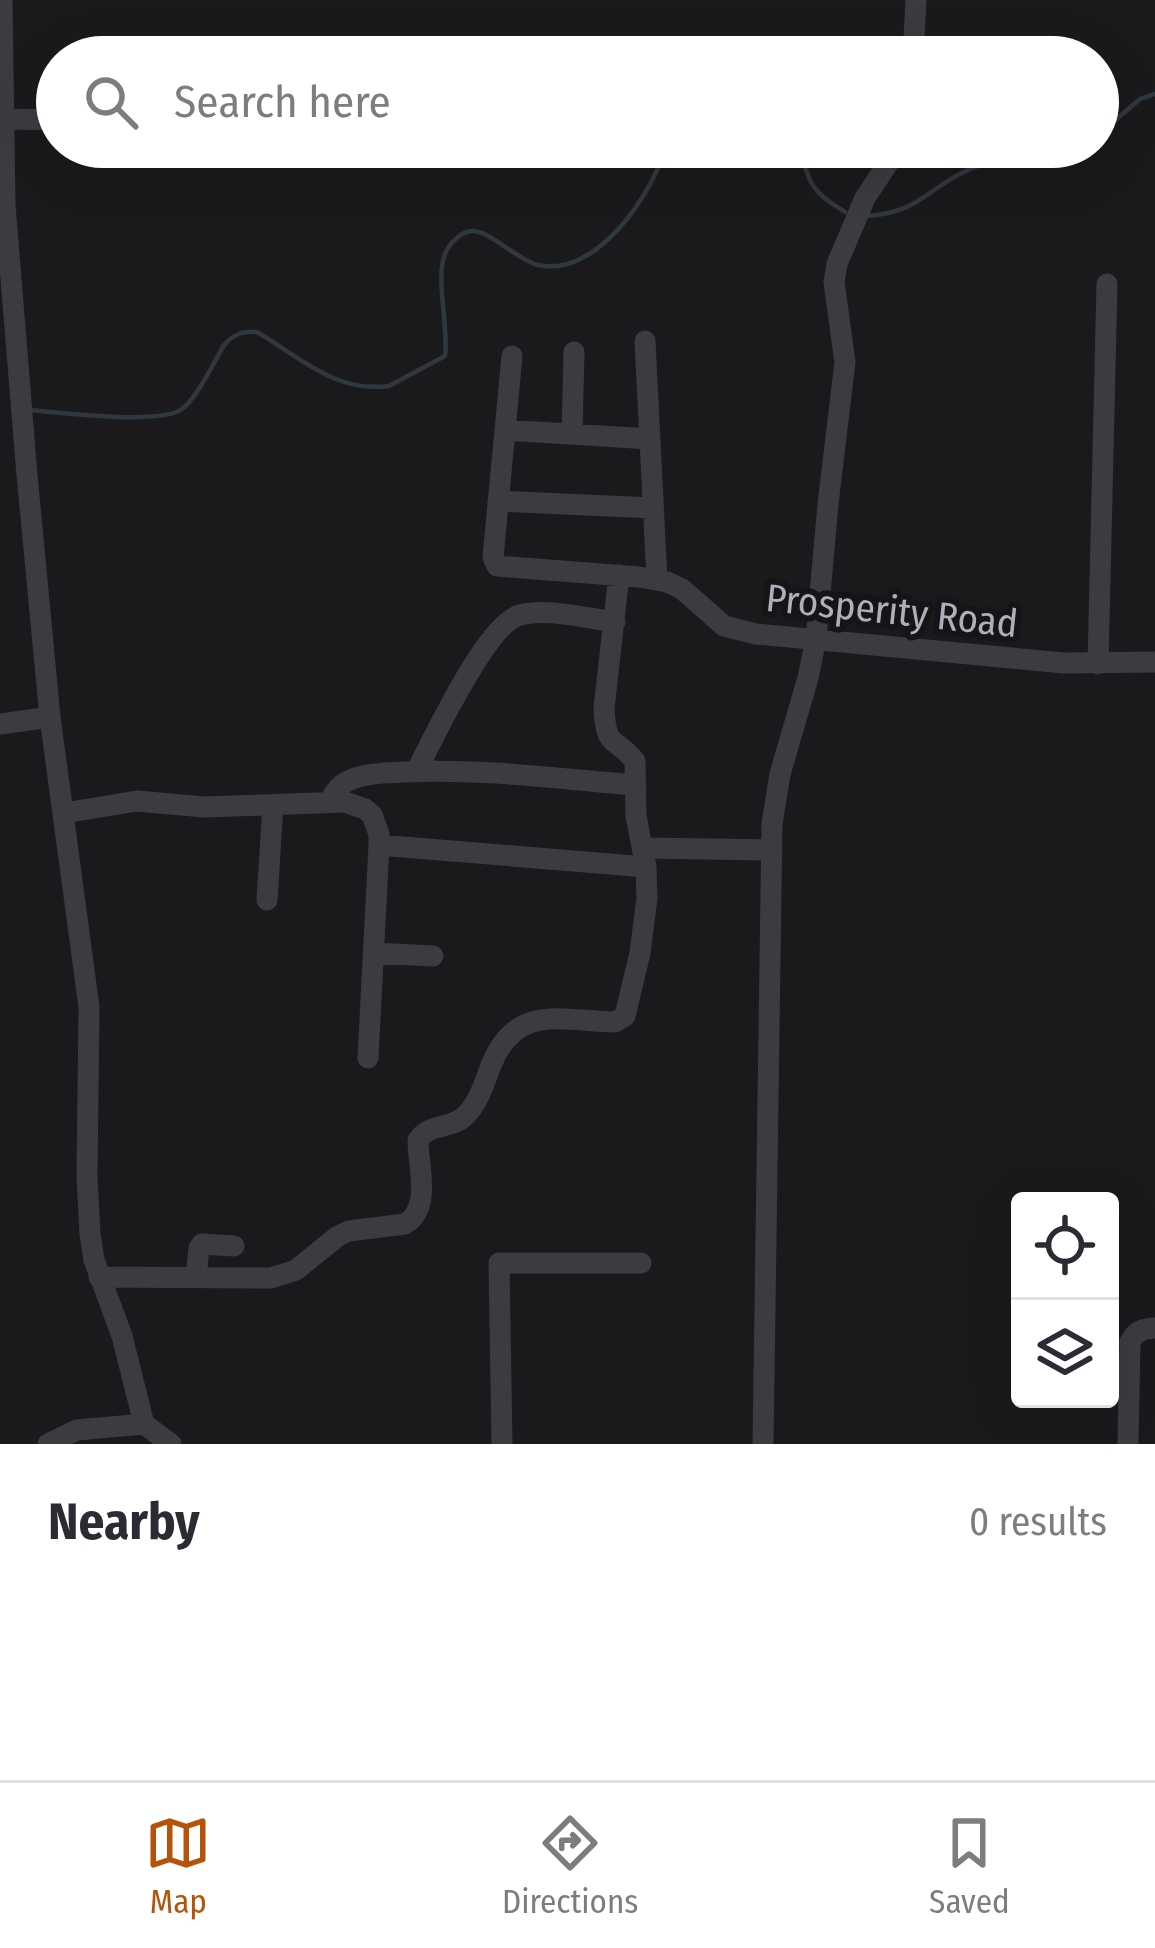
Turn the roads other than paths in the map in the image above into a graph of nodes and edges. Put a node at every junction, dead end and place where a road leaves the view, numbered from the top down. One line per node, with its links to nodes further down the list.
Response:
1 (2, 0): 4 (street)
2 (916, 0): 3 (street)
3 (914, 36)
4 (4, 119): 5 (street); 7 (street)
5 (36, 120)
6 (885, 168): 21 (street)
7 (2, 182): 9 (street)
8 (1107, 284): 23 (street)
9 (7, 303): 24 (street)
10 (645, 341): 15 (street)
11 (574, 352): 14 (street)
12 (512, 356): 13 (street)
13 (505, 430): 14 (street); 16 (street)
14 (572, 434): 15 (street)
15 (650, 439): 17 (street)
16 (499, 501): 17 (street); 18 (street, Prosperity Road)
17 (653, 508): 19 (street)
18 (619, 575): 19 (street, Prosperity Road); 20 (street)
19 (657, 580): 21 (street, Prosperity Road)
20 (614, 622): 26 (street); 27 (street)
21 (815, 639): 23 (street, Prosperity Road); 33 (street)
22 (1155, 662): 23 (street, Prosperity Road)
23 (1098, 664)
24 (50, 717): 25 (street); 30 (street)
25 (0, 724)
26 (416, 772): 27 (street); 28 (street)
27 (636, 785): 34 (street)
28 (330, 801): 29 (street); 32 (street)
29 (273, 805): 30 (street); 35 (street)
30 (64, 817): 31 (street); 41 (street)
31 (100, 820)
32 (380, 845): 34 (street); 36 (street)
33 (772, 850): 34 (street); 48 (street)
34 (645, 858): 42 (street)
35 (266, 899)
36 (374, 953): 37 (street); 38 (street)
37 (433, 956)
38 (368, 1058)
39 (235, 1246): 42 (street)
40 (641, 1263): 47 (street)
41 (99, 1277): 42 (street); 44 (street)
42 (196, 1277)
43 (1155, 1328): 49 (street)
44 (144, 1424): 45 (street); 46 (street)
45 (49, 1444)
46 (171, 1444)
47 (502, 1444)
48 (763, 1444)
49 (1128, 1444)

